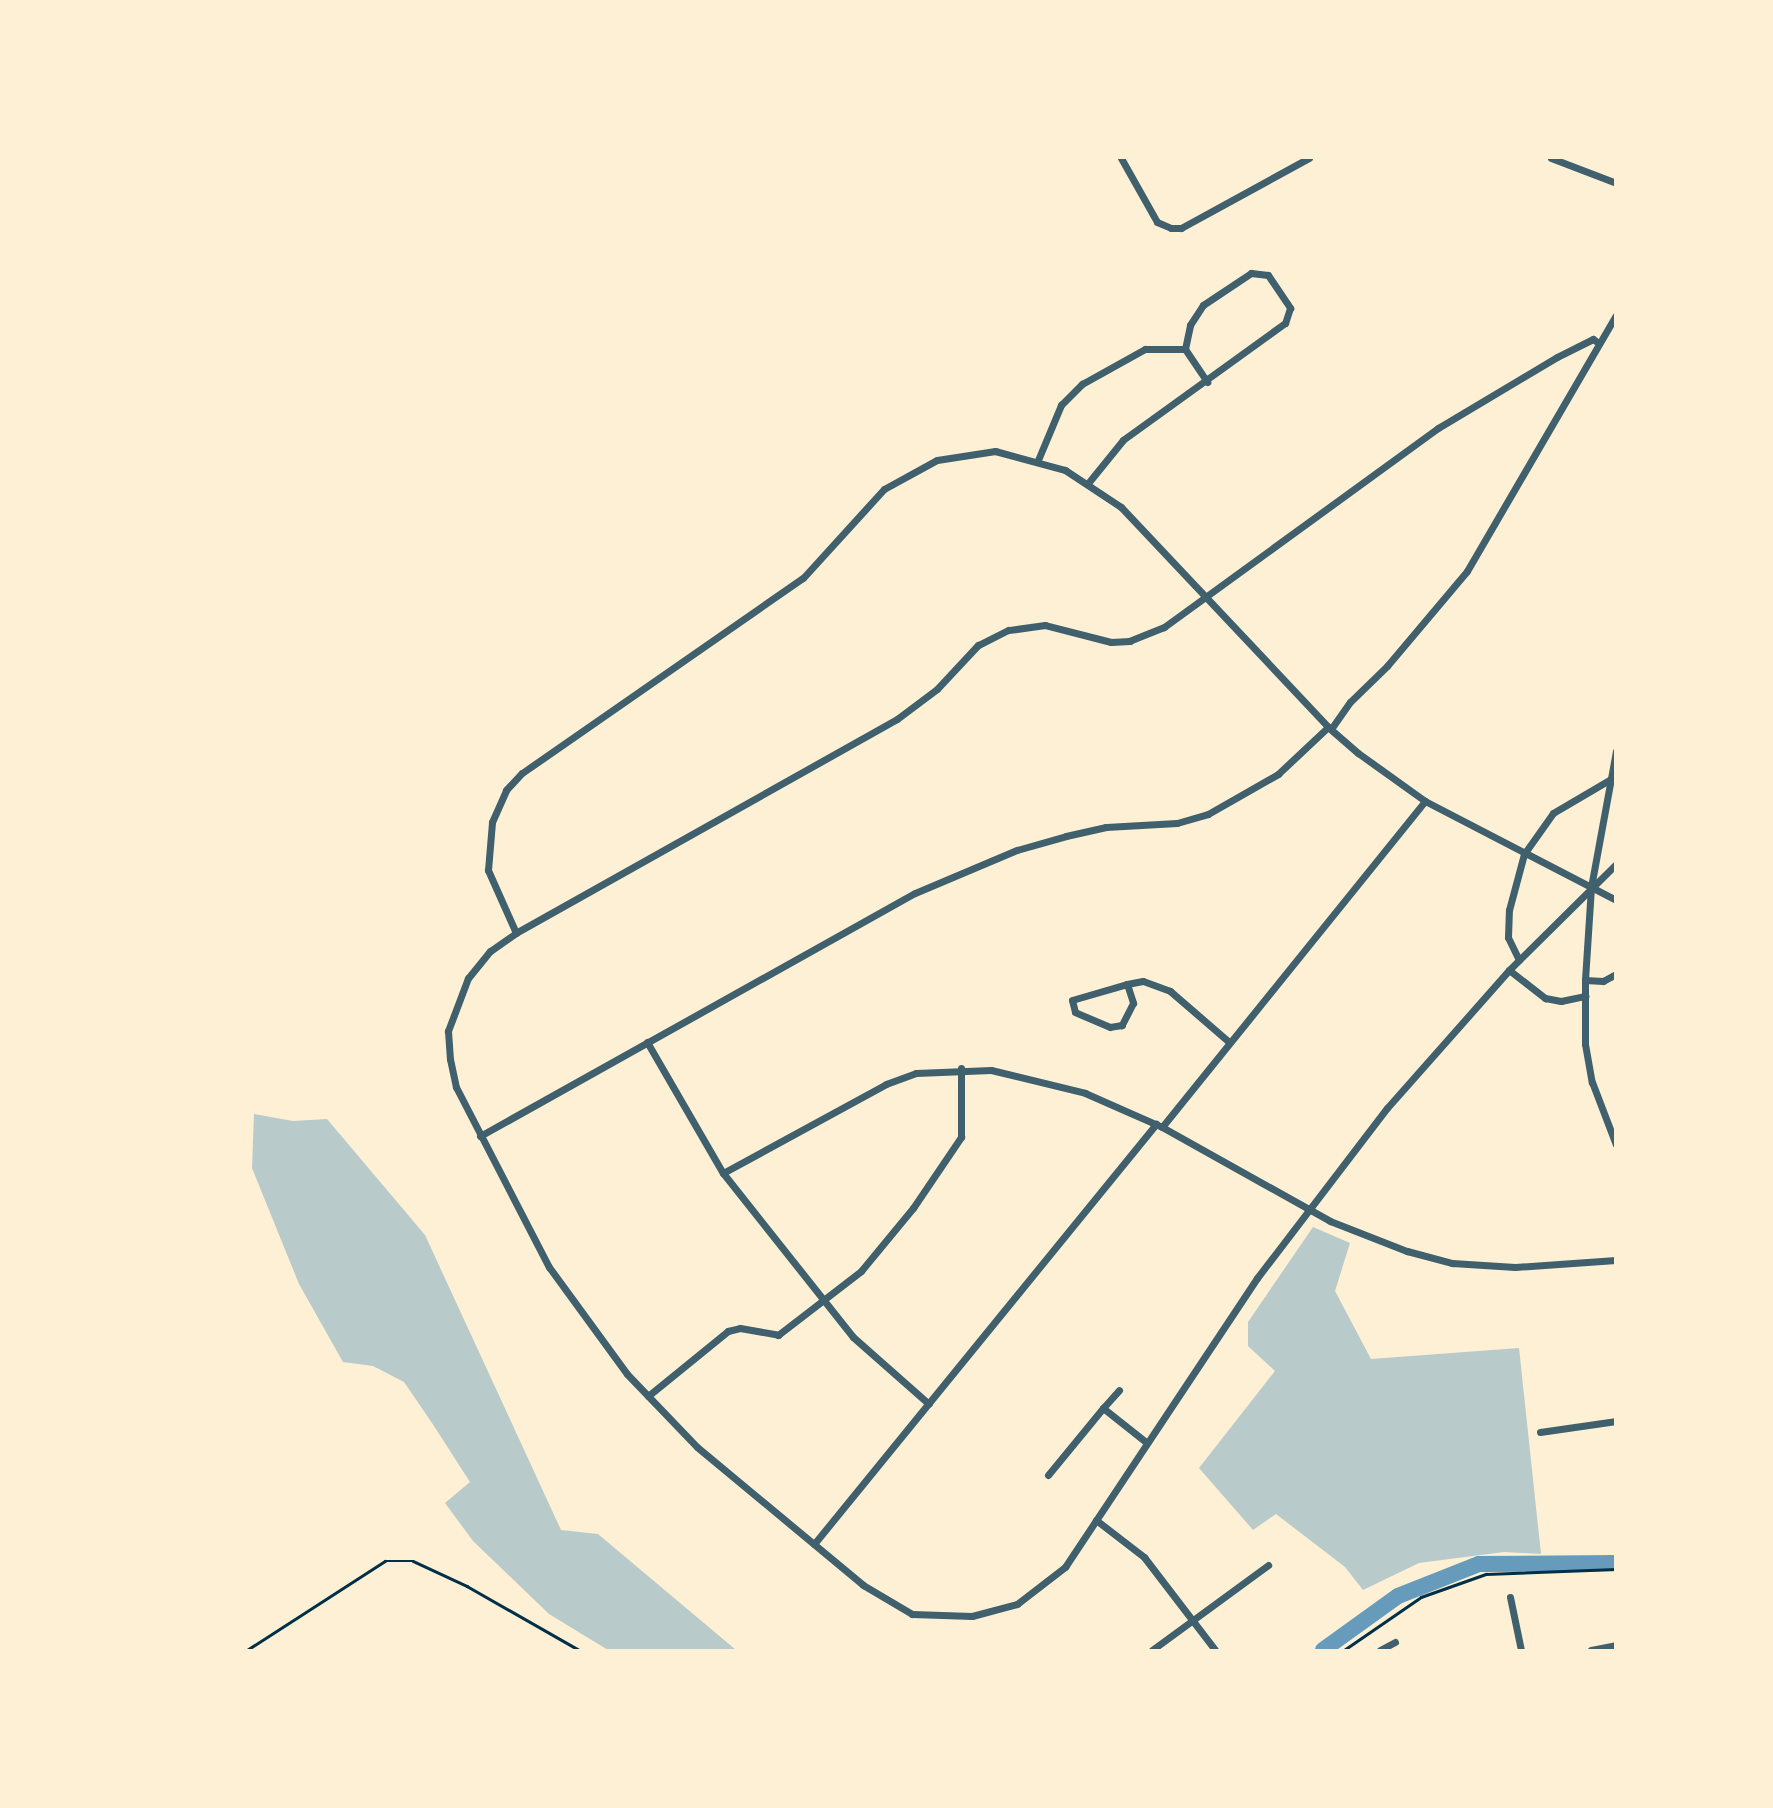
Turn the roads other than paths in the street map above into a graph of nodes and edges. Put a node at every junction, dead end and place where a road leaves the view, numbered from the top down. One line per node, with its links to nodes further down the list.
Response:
1 (1121, 158): 2 (street)
2 (1309, 158)
3 (1551, 158): 4 (street)
4 (1571, 160): 5 (street)
5 (1615, 183)
6 (1615, 315): 7 (street)
7 (1597, 342): 12 (street); 13 (street)
8 (1185, 349): 9 (street); 9 (street); 10 (street)
9 (1207, 382): 11 (street)
10 (1038, 460): 11 (street); 21 (street)
11 (1088, 483): 12 (street)
12 (1205, 598): 13 (street); 21 (street)
13 (1329, 728): 16 (street); 29 (street)
14 (1615, 751): 15 (street)
15 (1612, 777): 17 (street); 19 (street)
16 (1425, 801): 17 (street); 28 (street)
17 (1524, 854): 19 (street); 22 (street)
18 (1615, 864): 19 (street)
19 (1591, 887): 20 (street); 22 (street); 25 (street)
20 (1615, 900)
21 (516, 933): 32 (street)
22 (1519, 960): 23 (street)
23 (1509, 970): 27 (street); 35 (street)
24 (1615, 974): 25 (street)
25 (1585, 980): 27 (street)
26 (1127, 984): 26 (street); 28 (street)
27 (1585, 996): 33 (street)
28 (1228, 1041): 31 (street)
29 (647, 1042): 32 (street); 34 (street)
30 (961, 1068): 31 (street); 34 (street); 37 (street)
31 (1159, 1126): 35 (street); 40 (street)
32 (480, 1136): 39 (street)
33 (1615, 1145)
34 (723, 1173): 37 (street)
35 (1311, 1209): 36 (street); 44 (street)
36 (1615, 1260)
37 (824, 1301): 39 (street); 40 (street)
38 (1119, 1390): 41 (street)
39 (648, 1396): 47 (street)
40 (929, 1404): 47 (street)
41 (1103, 1408): 44 (street); 45 (street)
42 (1615, 1421): 43 (street)
43 (1540, 1432)
44 (1147, 1443): 46 (street)
45 (1048, 1475)
46 (1096, 1520): 47 (street); 50 (street)
47 (814, 1544)
48 (1268, 1565): 50 (street)
49 (1510, 1597): 56 (street)
50 (1194, 1619): 53 (street); 54 (street)
51 (1395, 1642): 55 (street)
52 (1615, 1645): 57 (street)
53 (1152, 1650)
54 (1215, 1650)
55 (1380, 1650)
56 (1521, 1650)
57 (1591, 1650)

